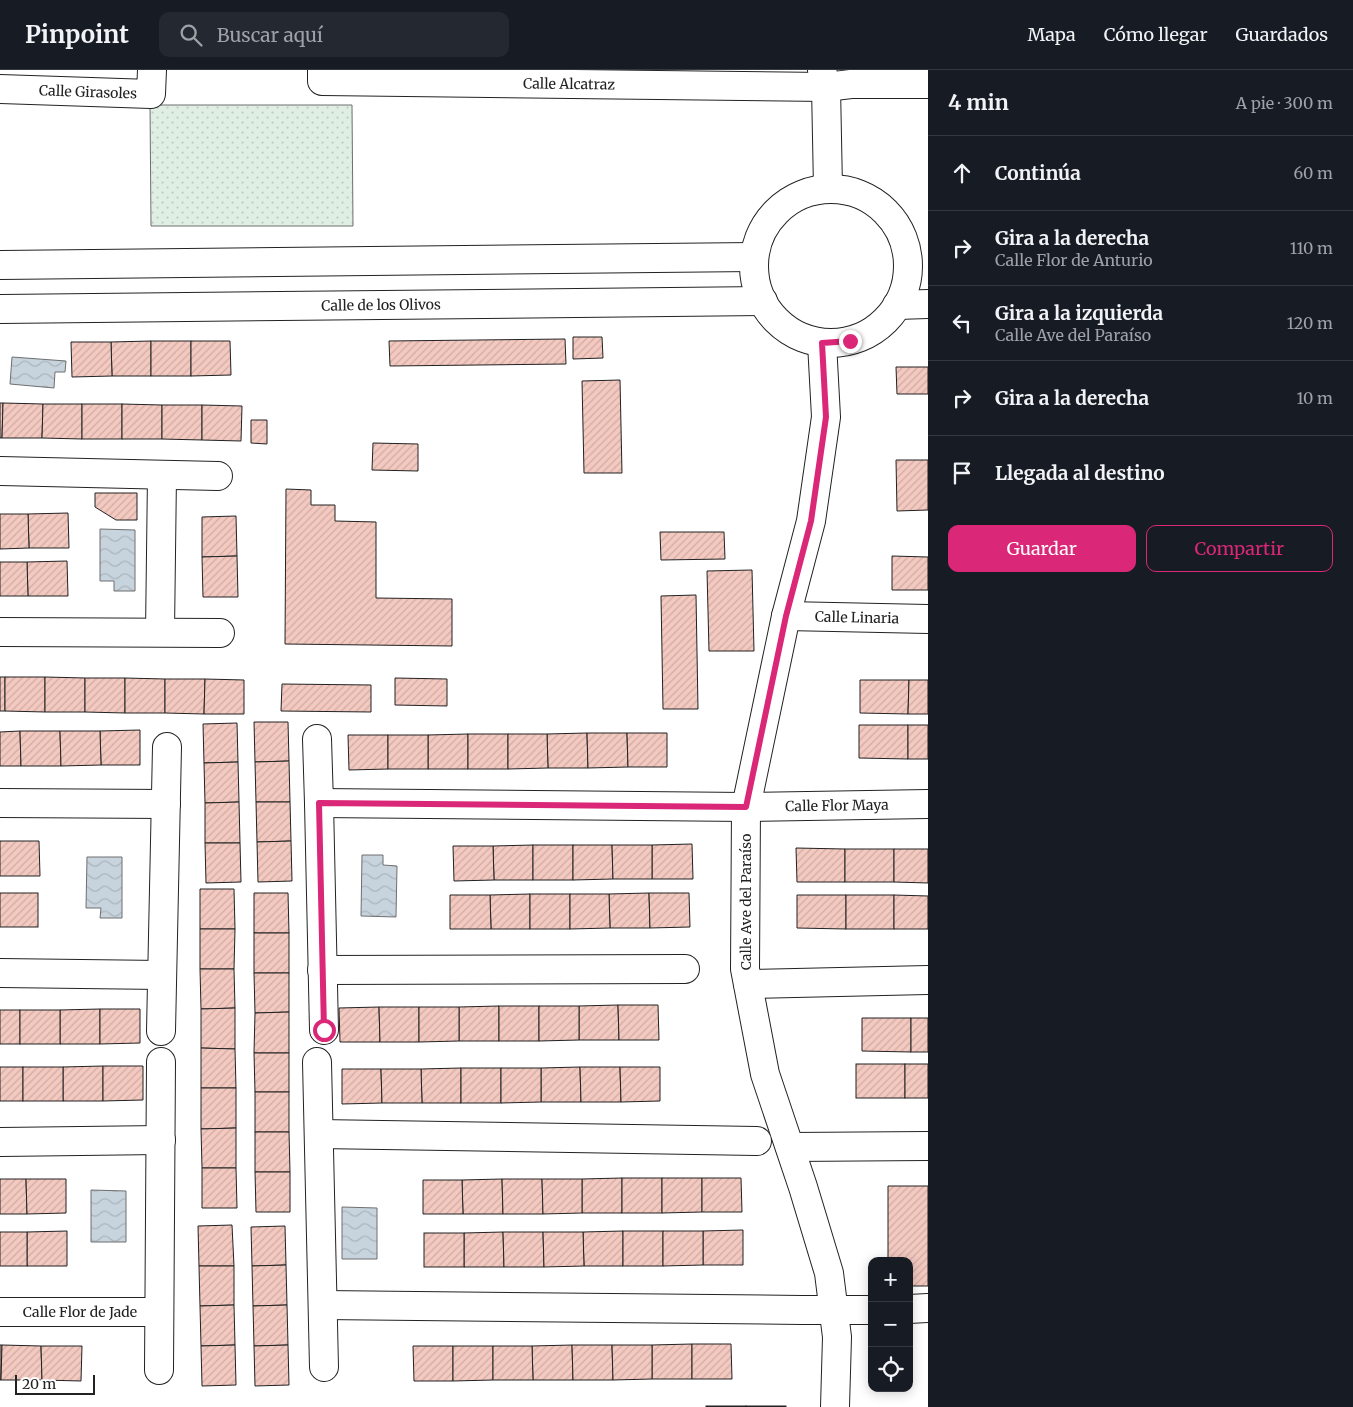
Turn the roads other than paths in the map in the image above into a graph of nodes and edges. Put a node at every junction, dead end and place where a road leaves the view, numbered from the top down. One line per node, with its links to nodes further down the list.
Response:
1 (152, 70): 5 (street, Calle Girasoles)
2 (322, 70): 3 (street, Calle Alcatraz)
3 (824, 78): 4 (street); 6 (street)
4 (928, 84)
5 (0, 89)
6 (828, 188): 7 (street); 9 (street)
7 (754, 257): 8 (street); 10 (street)
8 (0, 265)
9 (917, 268): 12 (street)
10 (763, 301): 13 (street, Calle de los Olivos); 14 (street)
11 (928, 304): 12 (street)
12 (897, 305): 14 (street)
13 (0, 309)
14 (822, 343): 18 (street, Calle Ave del Paraíso)
15 (0, 472): 16 (street)
16 (162, 475): 17 (street); 21 (street)
17 (218, 476)
18 (786, 616): 19 (street, Calle Linaria); 29 (street, Calle Ave del Paraíso)
19 (928, 619)
20 (0, 632): 21 (street)
21 (160, 632): 22 (street)
22 (220, 633)
23 (317, 740): 26 (street)
24 (167, 747): 27 (street)
25 (0, 803): 27 (street)
26 (319, 803): 29 (street, Calle Flor Maya); 31 (street)
27 (166, 804): 33 (street)
28 (928, 804): 29 (street, Calle Flor Maya)
29 (746, 807): 35 (street, Calle Ave del Paraíso)
30 (685, 969): 31 (street)
31 (322, 970): 36 (street)
32 (0, 974): 33 (street)
33 (162, 976): 37 (street)
34 (928, 980): 35 (street)
35 (748, 984): 45 (street, Calle Ave del Paraíso)
36 (324, 1030)
37 (161, 1031)
38 (161, 1062): 41 (street)
39 (318, 1062): 40 (street)
40 (319, 1134): 43 (street); 46 (street)
41 (160, 1140): 42 (street); 52 (street)
42 (0, 1142)
43 (757, 1142)
44 (928, 1146): 45 (street)
45 (790, 1147): 50 (street, Calle Ave del Paraíso)
46 (323, 1305): 50 (street); 53 (street)
47 (928, 1308): 48 (street)
48 (913, 1309)
49 (868, 1310): 50 (street)
50 (834, 1311): 55 (street, Calle Ave del Paraíso)
51 (0, 1312): 52 (street, Calle Flor de Jade)
52 (159, 1312): 54 (street)
53 (324, 1367)
54 (159, 1370)
55 (835, 1407)

